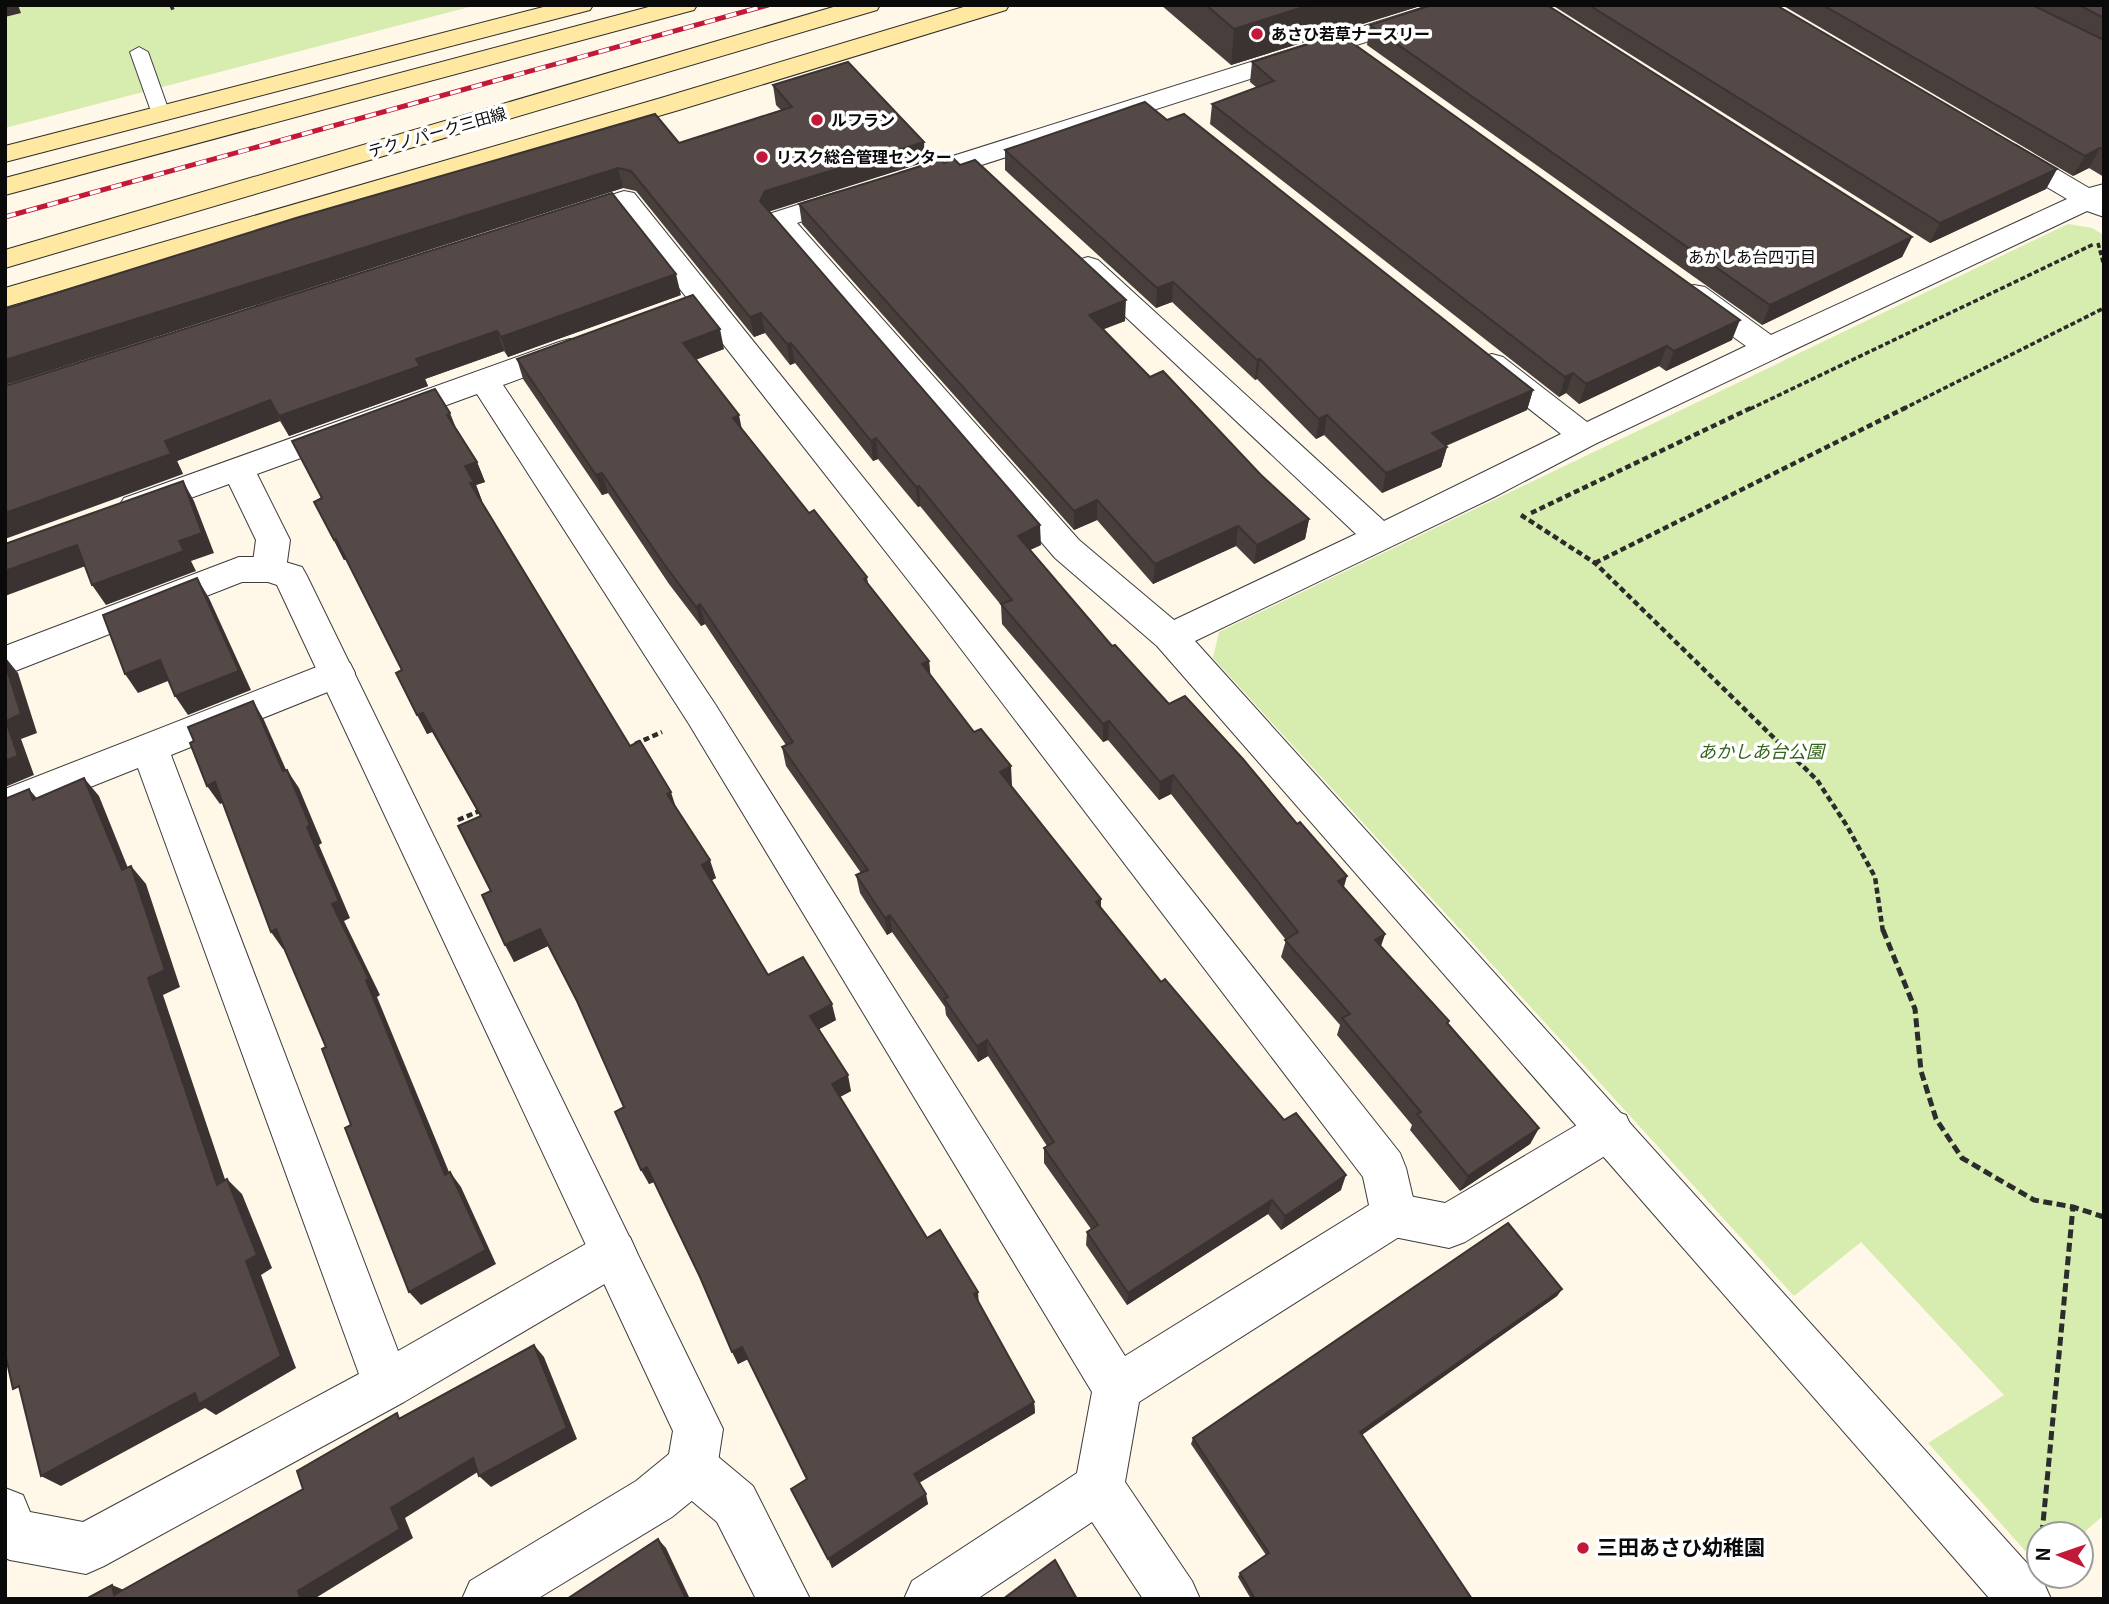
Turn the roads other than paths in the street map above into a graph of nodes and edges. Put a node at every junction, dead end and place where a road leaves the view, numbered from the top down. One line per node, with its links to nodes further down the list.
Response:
1 (685, 5): 10 (main road)
2 (868, 5): 14 (main road, テクノパーク三田線)
3 (997, 5): 16 (main road)
4 (1457, 5): 26 (street)
5 (574, 6): 7 (main road)
6 (139, 52): 7 (lane)
7 (161, 114): 9 (main road)
8 (1982, 137): 11 (street)
9 (5, 154)
10 (5, 187)
11 (2099, 200): 18 (street)
12 (545, 225): 32 (street)
13 (1065, 244): 24 (street)
14 (5, 259)
15 (1668, 275): 18 (street)
16 (5, 298)
17 (600, 338): 20 (street)
18 (1769, 348): 21 (street)
19 (1475, 350): 21 (street)
20 (484, 380): 22 (street); 35 (street)
21 (1584, 436): 24 (street)
22 (237, 468): 23 (street); 25 (street)
23 (108, 516)
24 (1379, 536): 26 (street)
25 (269, 569): 27 (street); 28 (street)
26 (1170, 637): 31 (street)
27 (5, 661)
28 (337, 673): 29 (street); 33 (street)
29 (150, 748): 30 (street); 34 (street)
30 (5, 805)
31 (1610, 1129): 32 (street); 43 (street)
32 (1394, 1215): 35 (street)
33 (614, 1253): 34 (street); 36 (street)
34 (387, 1385): 38 (street)
35 (1117, 1388): 37 (street)
36 (691, 1468): 39 (street); 40 (street)
37 (1099, 1488): 41 (street); 42 (street)
38 (5, 1513)
39 (488, 1599)
40 (784, 1599)
41 (930, 1599)
42 (1174, 1599)
43 (2025, 1599)

